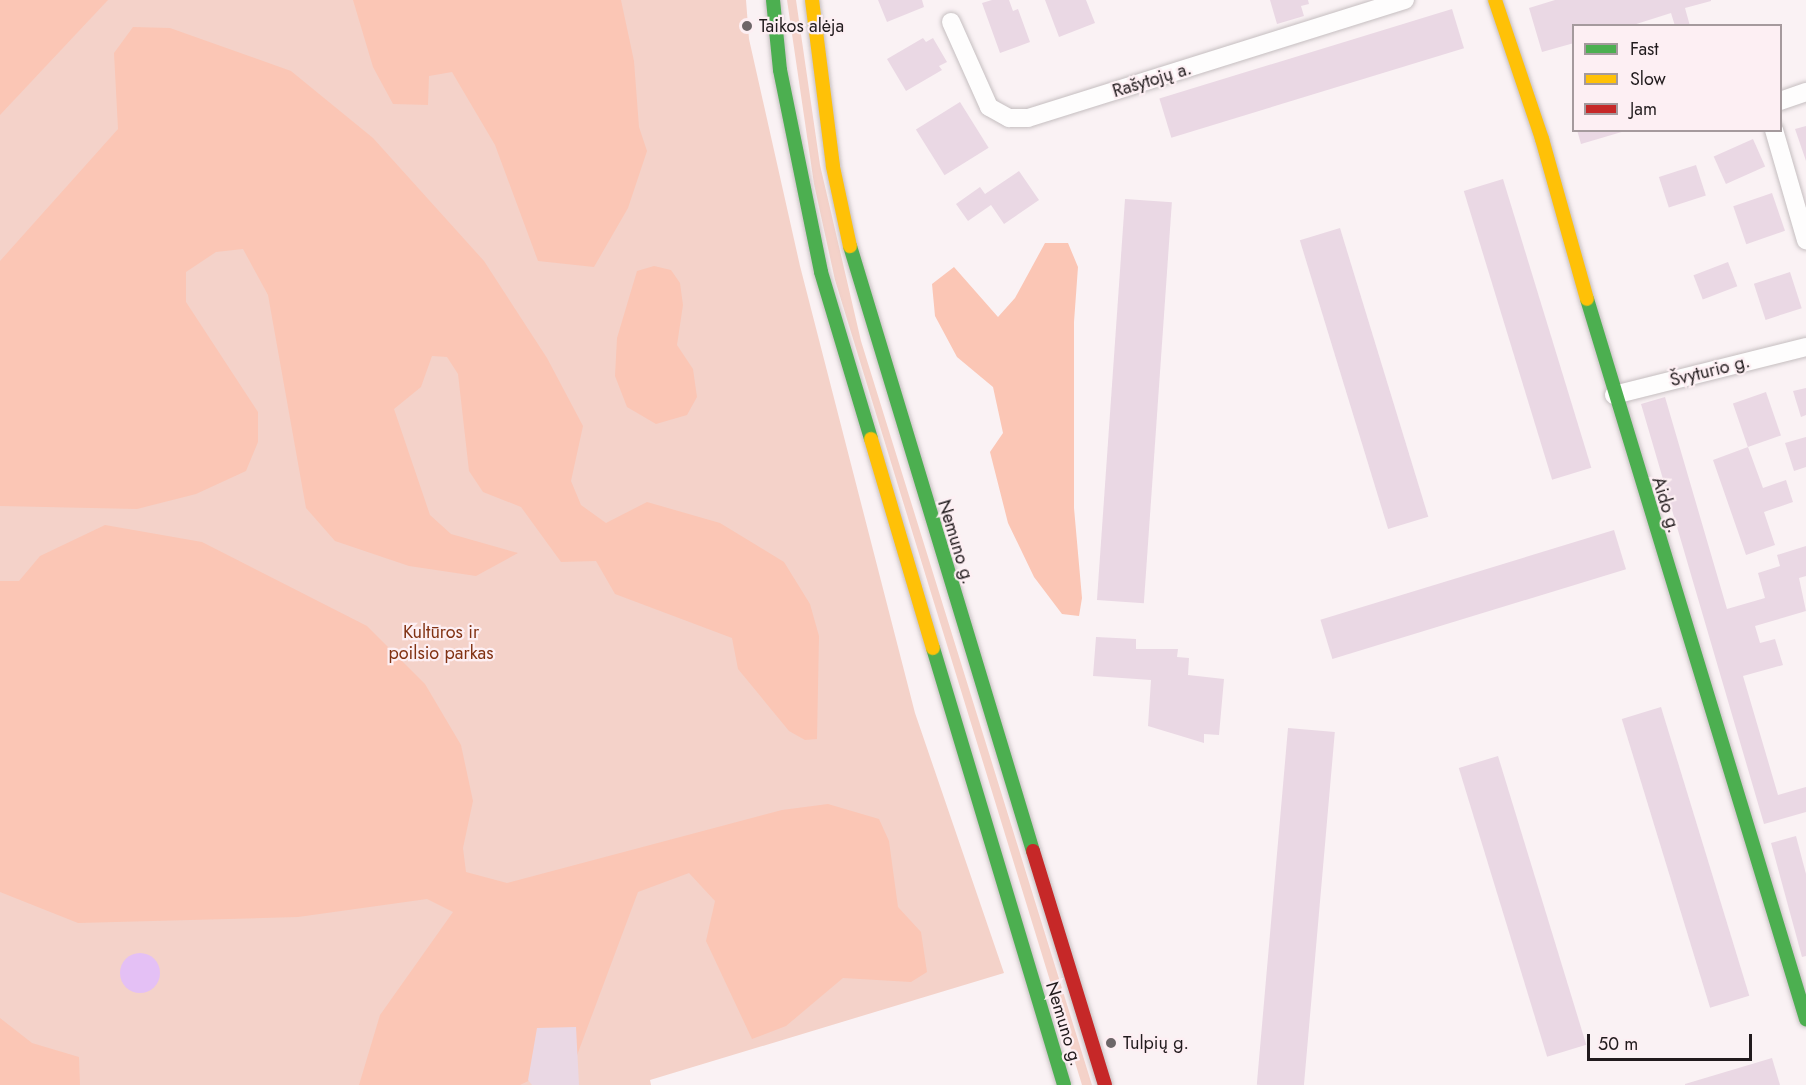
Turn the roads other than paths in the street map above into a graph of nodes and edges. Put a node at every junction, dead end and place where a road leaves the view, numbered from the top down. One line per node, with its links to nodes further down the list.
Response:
1 (772, 0): 13 (main road, Nemuno g.)
2 (812, 0): 14 (main road, Nemuno g.)
3 (1405, 0): 5 (street, Rašytojų a.)
4 (1495, 0): 11 (main road, Aido g.)
5 (951, 22)
6 (1806, 92): 7 (street)
7 (1782, 100)
8 (1775, 132): 9 (street)
9 (1806, 240)
10 (1806, 347): 11 (street, Švyturio g.)
11 (1614, 395): 12 (main road, Aido g.)
12 (1806, 1019)
13 (1064, 1085)
14 (1105, 1085)

